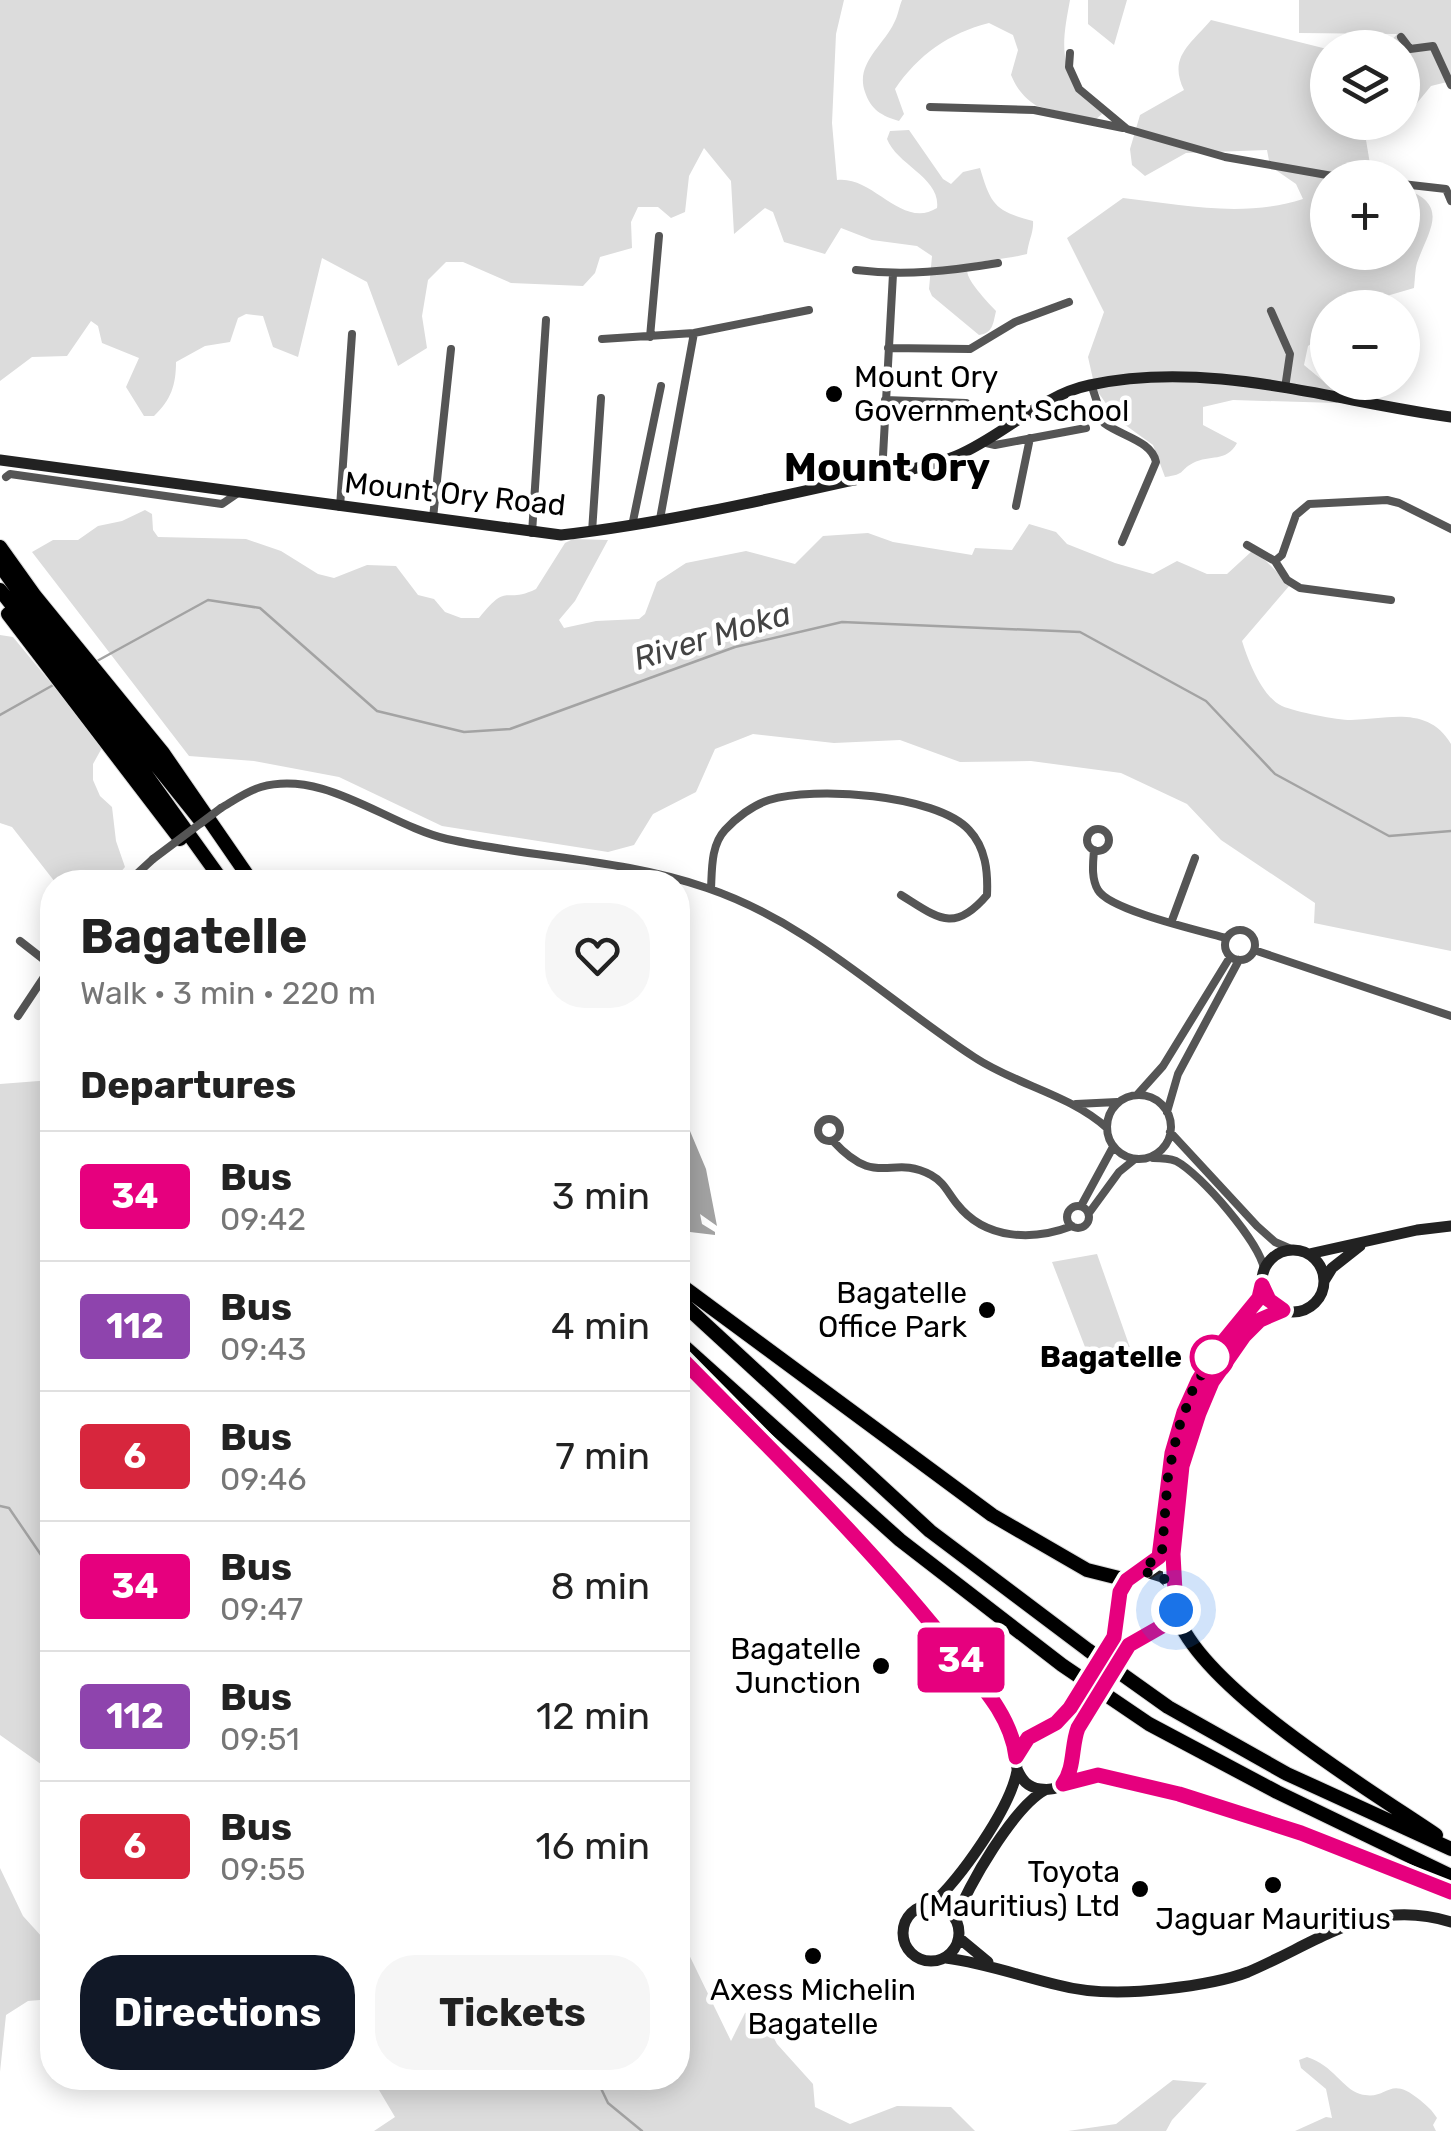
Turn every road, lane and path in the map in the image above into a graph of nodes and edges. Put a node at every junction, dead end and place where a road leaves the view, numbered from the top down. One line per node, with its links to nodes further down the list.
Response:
1 (1420, 47): 3 (street)
2 (1070, 53): 5 (street)
3 (1451, 85)
4 (930, 107): 5 (street)
5 (1127, 128): 6 (street)
6 (1310, 172)
7 (1420, 186): 8 (street)
8 (1451, 201)
9 (659, 236): 19 (street)
10 (998, 263): 12 (street)
11 (856, 270): 12 (street)
12 (893, 274): 21 (street)
13 (1069, 302): 21 (street)
14 (809, 310): 17 (street)
15 (1271, 311): 25 (street)
16 (546, 320): 46 (street)
17 (694, 332): 19 (street); 42 (street)
18 (352, 334): 40 (street)
19 (650, 336): 20 (street)
20 (602, 340)
21 (888, 348): 28 (street)
22 (451, 350): 41 (street)
23 (1091, 384): 25 (main road, Mount Ory Road); 34 (main road, Mount Ory Road); 47 (street)
24 (660, 386): 43 (street)
25 (1285, 388): 26 (main road, Mount Ory Road)
26 (1310, 393)
27 (601, 398): 45 (street)
28 (885, 400): 30 (street); 36 (street)
29 (1348, 400): 31 (main road, Mount Ory Road)
30 (966, 403)
31 (1451, 417)
32 (1086, 428): 33 (street)
33 (1030, 438): 34 (street); 39 (street)
34 (982, 442): 36 (main road, Mount Ory Road)
35 (0, 458): 38 (main road, Mount Ory Road)
36 (882, 474): 42 (main road, Mount Ory Road)
37 (6, 477): 38 (street)
38 (238, 493): 40 (main road, Mount Ory Road)
39 (1016, 506)
40 (340, 507): 41 (main road, Mount Ory Road)
41 (434, 518): 46 (main road, Mount Ory Road)
42 (660, 519): 43 (main road, Mount Ory Road)
43 (632, 526): 45 (main road, Mount Ory Road)
44 (1451, 529): 50 (street)
45 (592, 532): 46 (main road, Mount Ory Road)
46 (532, 533)
47 (1122, 542)
48 (1248, 546): 50 (street)
49 (0, 547): 54 (highway)
50 (1275, 561): 53 (street)
51 (0, 565): 54 (highway)
52 (0, 590): 54 (highway)
53 (1390, 600)
54 (17, 605): 55 (highway); 55 (highway)
55 (146, 762): 59 (highway); 60 (highway); 61 (highway)
56 (1094, 850): 66 (street)
57 (1195, 858): 66 (street)
58 (141, 870): 62 (street, bridge)
59 (208, 870)
60 (215, 870)
61 (240, 870)
62 (638, 870)
63 (690, 883): 64 (street, bridge)
64 (711, 889): 65 (street); 77 (street)
65 (900, 895)
66 (1171, 924): 67 (street)
67 (1226, 938): 69 (street); 71 (street)
68 (20, 942): 70 (street)
69 (1254, 950): 71 (street); 74 (street)
70 (40, 957)
71 (1234, 959): 75 (street); 78 (street)
72 (40, 984): 73 (street)
73 (18, 1016)
74 (1451, 1016)
75 (1137, 1095): 76 (street); 78 (street)
76 (1118, 1102): 77 (street); 79 (street)
77 (1072, 1104): 79 (street)
78 (1167, 1112): 80 (street)
79 (1106, 1128): 82 (street)
80 (1170, 1132): 83 (street); 89 (street)
81 (833, 1140): 86 (street)
82 (1113, 1146): 83 (street); 84 (street)
83 (1140, 1158): 85 (street); 91 (street)
84 (1081, 1206): 85 (street); 86 (street)
85 (1089, 1213): 86 (street)
86 (1072, 1226)
87 (1451, 1226): 88 (main road)
88 (1367, 1240): 90 (main road); 92 (main road)
89 (1291, 1250): 90 (main road); 91 (main road)
90 (1308, 1254): 92 (main road)
91 (1264, 1270): 93 (main road)
92 (1324, 1281): 96 (main road)
93 (1262, 1285): 96 (main road); 99 (main road)
94 (690, 1292): 100 (highway)
95 (690, 1310): 106 (highway)
96 (1283, 1310): 101 (main road)
97 (690, 1352): 107 (highway)
98 (690, 1367): 103 (highway)
99 (1142, 1571): 100 (main road); 101 (main road)
100 (1127, 1580): 103 (main road, bridge)
101 (1175, 1588): 102 (main road)
102 (1176, 1610): 104 (main road, bridge); 106 (highway)
103 (1017, 1763): 105 (main road); 109 (main road)
104 (1063, 1784): 105 (main road); 108 (highway)
105 (1045, 1790): 110 (main road)
106 (1451, 1847)
107 (1451, 1876)
108 (1451, 1892)
109 (932, 1905): 110 (main road); 113 (main road)
110 (956, 1920): 112 (main road)
111 (1451, 1922): 114 (main road)
112 (959, 1938): 113 (main road); 114 (main road)
113 (946, 1958): 114 (main road)
114 (992, 1965)

